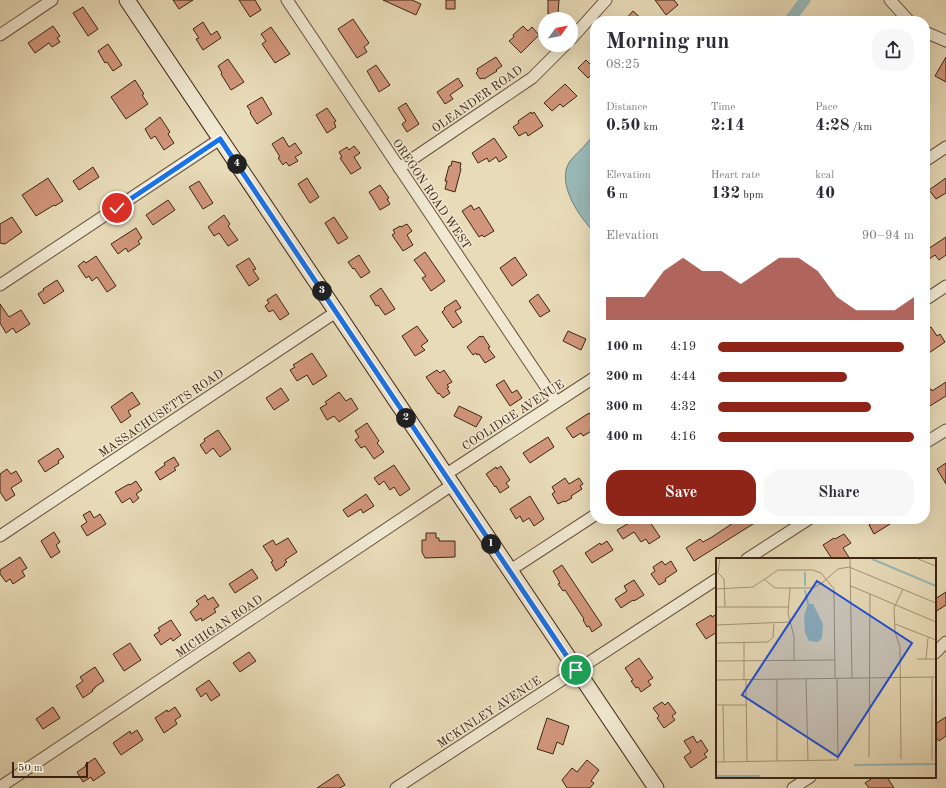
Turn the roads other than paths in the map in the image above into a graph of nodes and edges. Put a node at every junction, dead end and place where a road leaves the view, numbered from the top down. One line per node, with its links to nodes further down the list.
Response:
1 (52, 0): 11 (street)
2 (127, 0): 14 (main road)
3 (286, 0): 17 (street, OREGON ROAD WEST)
4 (890, 0): 7 (street)
5 (604, 1): 6 (street)
6 (591, 16)
7 (904, 16)
8 (590, 17): 9 (street)
9 (578, 30)
10 (930, 34): 12 (street)
11 (0, 35)
12 (946, 41)
13 (558, 52): 17 (street, OLEANDER ROAD)
14 (220, 139): 18 (street); 21 (main road)
15 (946, 147): 16 (street)
16 (930, 158)
17 (399, 168): 23 (street, OREGON ROAD WEST)
18 (0, 285)
19 (946, 286): 20 (street)
20 (930, 297)
21 (336, 312): 26 (main road); 29 (street, MASSACHUSETTS ROAD)
22 (590, 380): 23 (street, COOLIDGE AVENUE)
23 (556, 402): 26 (street, COOLIDGE AVENUE)
24 (946, 430): 25 (street)
25 (930, 440)
26 (448, 480): 31 (main road); 37 (street, MICHIGAN ROAD)
27 (590, 518): 31 (street)
28 (801, 524): 30 (street)
29 (0, 536)
30 (749, 558)
31 (509, 571): 35 (main road)
32 (716, 580): 35 (street, MCKINLEY AVENUE)
33 (946, 642): 34 (street)
34 (936, 652)
35 (576, 670): 38 (street, MCKINLEY AVENUE); 39 (main road)
36 (808, 778): 40 (street)
37 (0, 787)
38 (396, 788)
39 (656, 788)
40 (793, 788)

